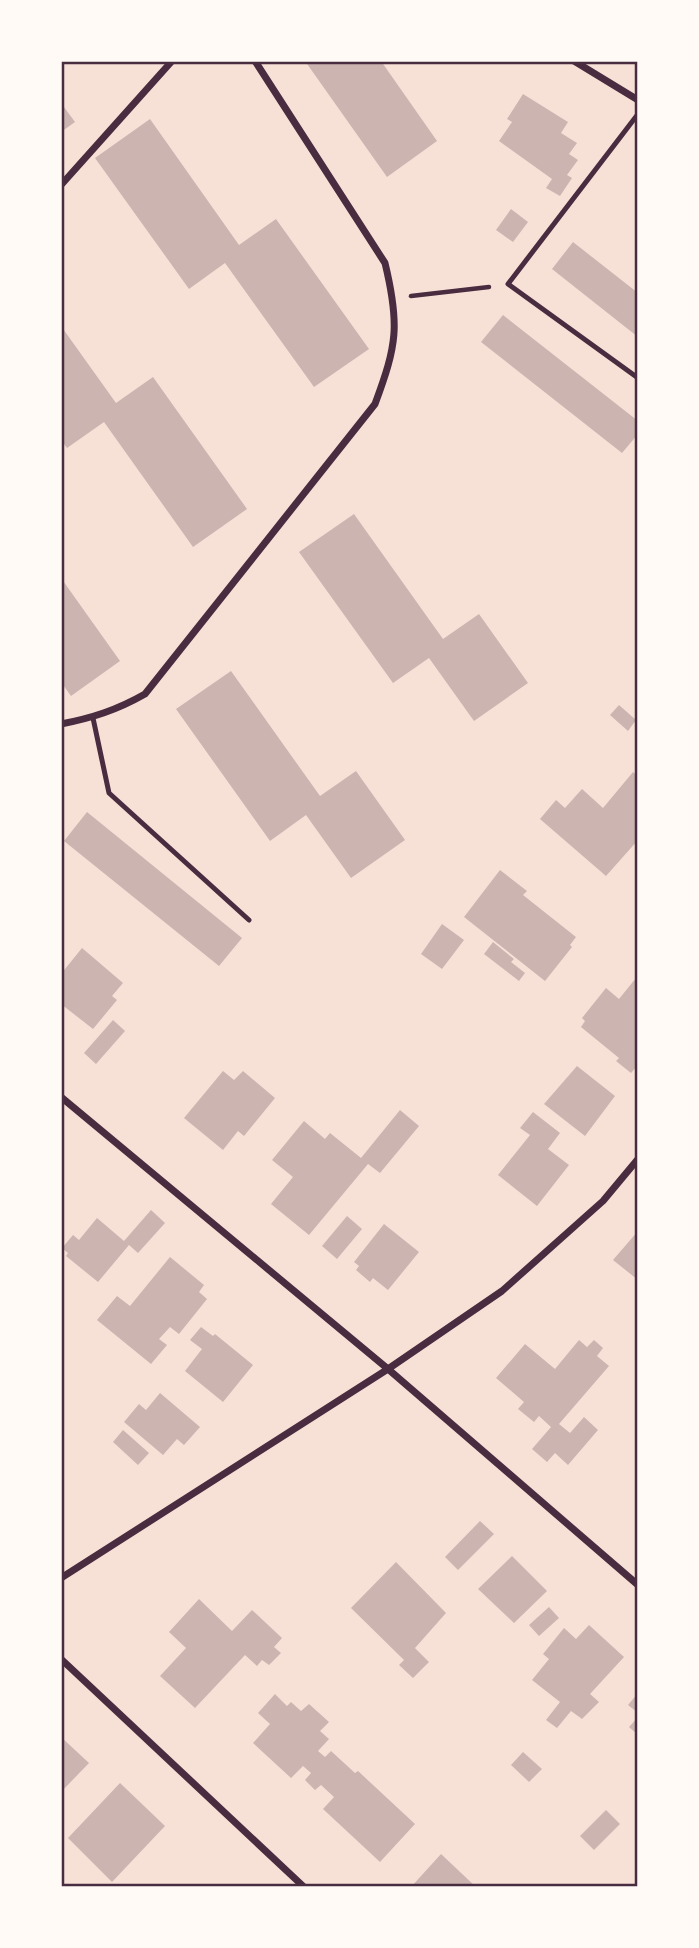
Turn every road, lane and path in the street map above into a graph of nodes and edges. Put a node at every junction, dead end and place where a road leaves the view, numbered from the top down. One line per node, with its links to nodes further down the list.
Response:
1 (172, 61): 6 (street)
2 (255, 61): 8 (street)
3 (574, 61): 4 (street)
4 (638, 100)
5 (638, 114): 7 (lane)
6 (61, 186)
7 (508, 284): 8 (path); 9 (lane)
8 (394, 299): 10 (street)
9 (638, 378)
10 (93, 718): 11 (street); 12 (lane)
11 (61, 723)
12 (249, 919)
13 (61, 1097): 15 (street)
14 (638, 1159): 15 (street)
15 (388, 1369): 16 (street); 17 (street)
16 (61, 1578)
17 (638, 1585)
18 (61, 1659): 19 (street)
19 (304, 1887)

